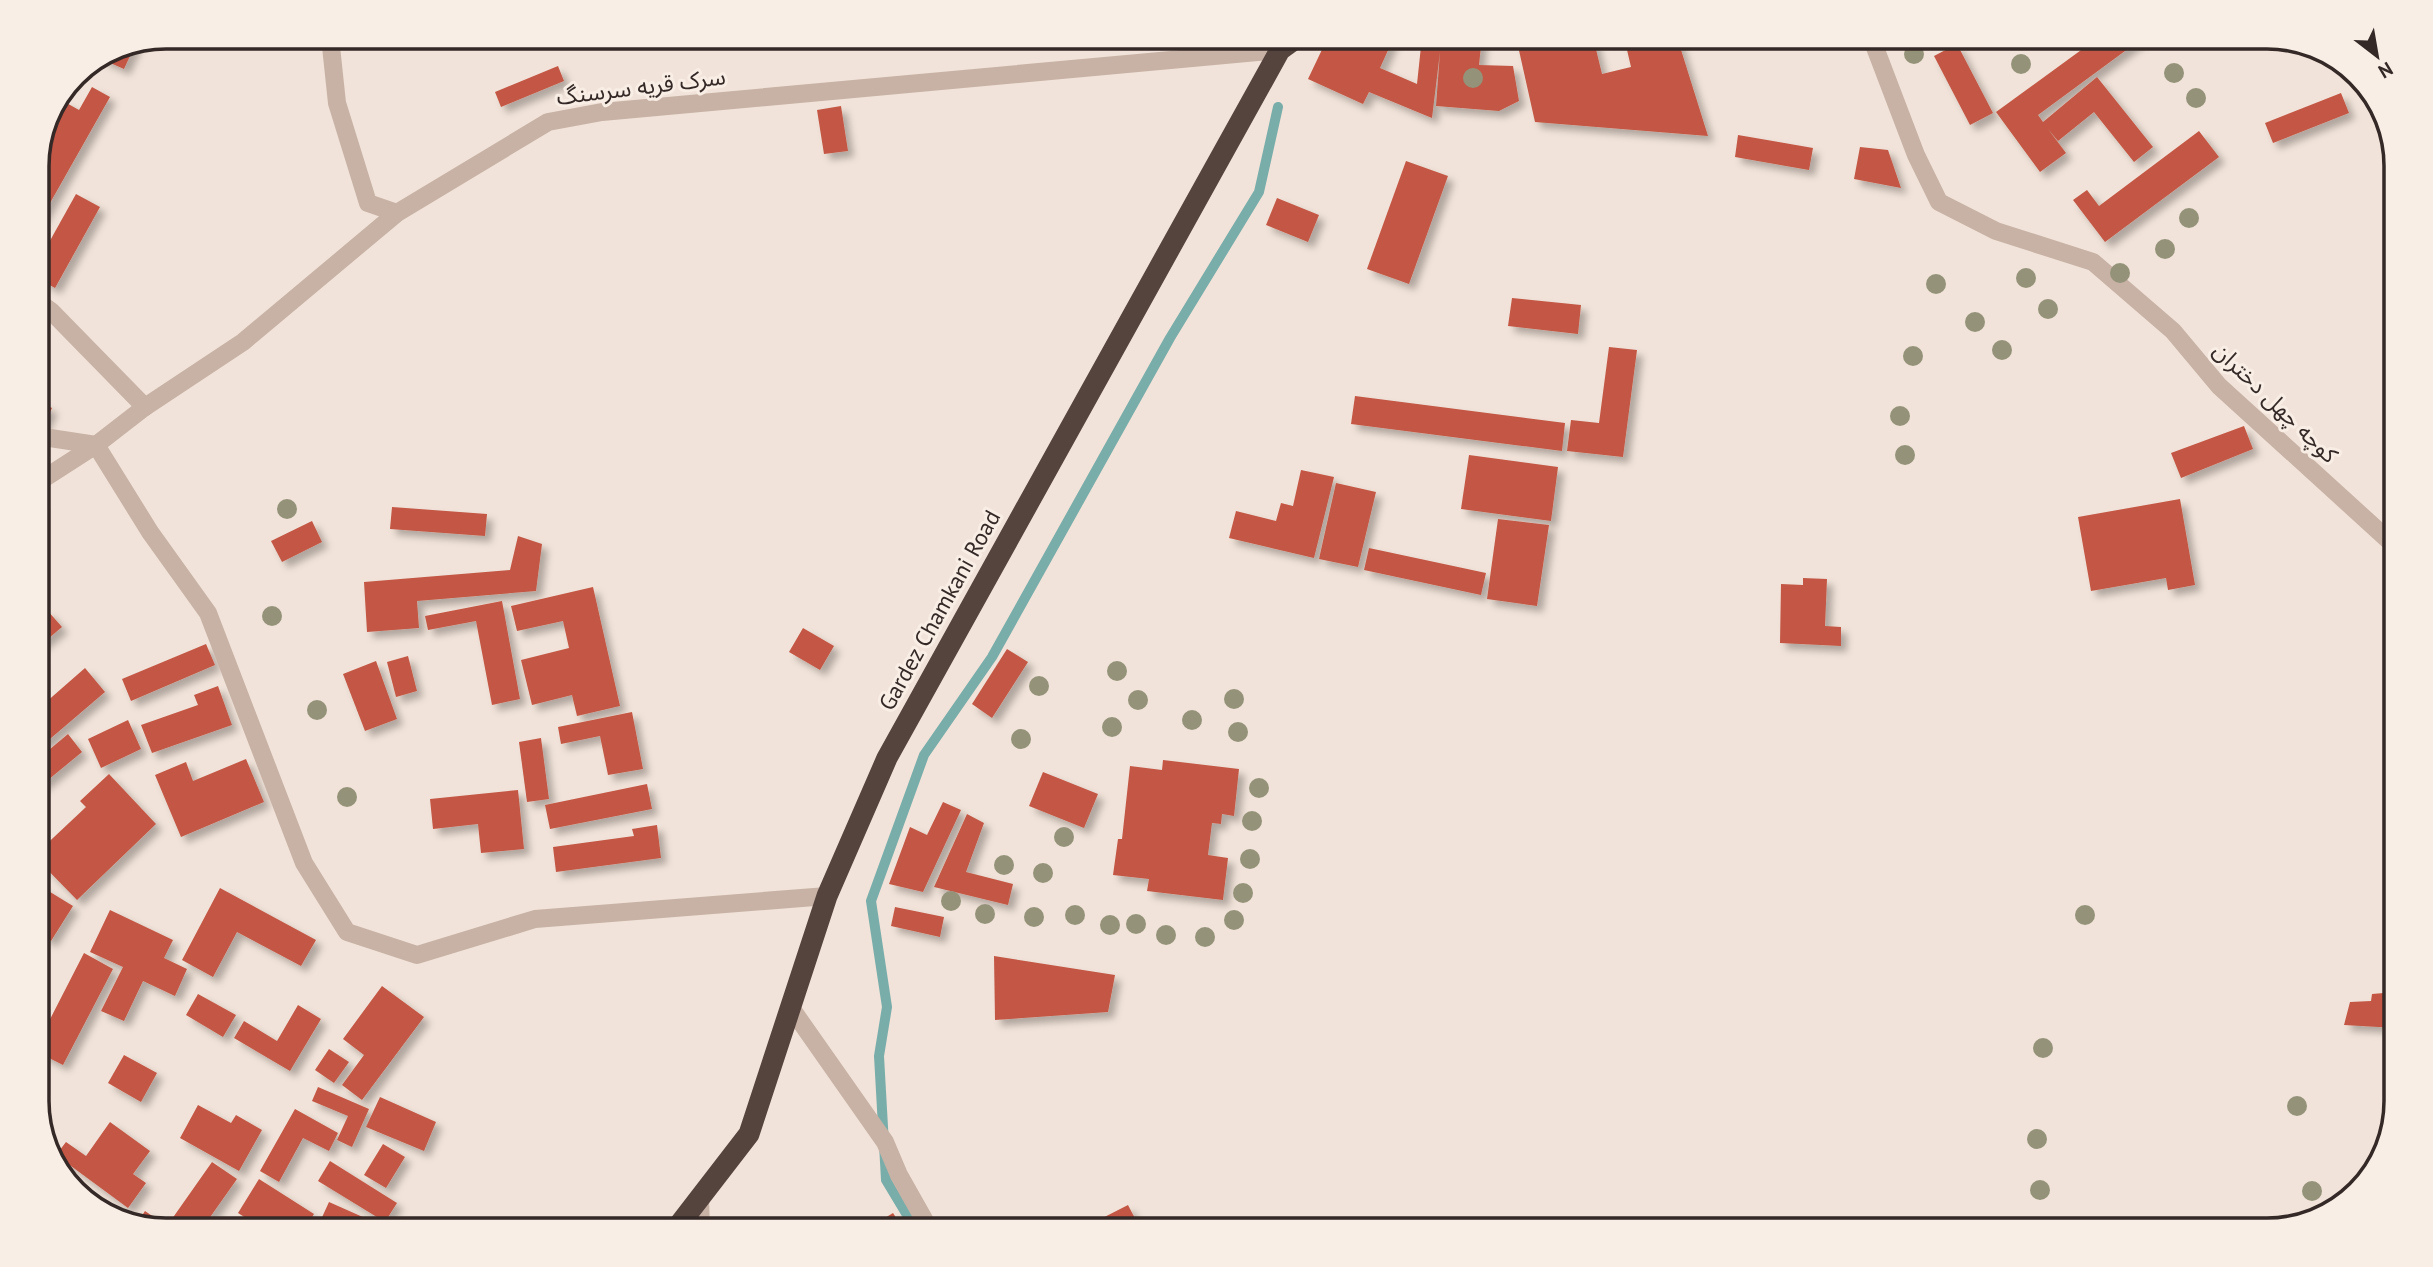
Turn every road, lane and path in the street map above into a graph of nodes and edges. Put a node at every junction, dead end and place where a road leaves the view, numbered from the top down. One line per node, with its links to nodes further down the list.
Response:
1 (331, 49): 4 (street)
2 (1876, 49): 10 (street, کوچه چهل دختران)
3 (1280, 50): 4 (street, سرک قریه سرسنگ); 11 (highway, Gardez Chamkani Road)
4 (397, 213): 6 (street, سرک قریه سرسنگ)
5 (49, 310): 6 (street)
6 (145, 407): 8 (street, سرک قریه سرسنگ)
7 (49, 438): 8 (street)
8 (96, 445): 9 (street, سرک قریه سرسنگ); 11 (street)
9 (49, 476)
10 (2384, 536)
11 (827, 896): 12 (highway, Gardez Chamkani Road)
12 (791, 1008): 13 (highway, Gardez Chamkani Road); 16 (street)
13 (700, 1197): 14 (highway, Gardez Chamkani Road); 15 (street)
14 (684, 1218)
15 (701, 1218)
16 (923, 1218)

